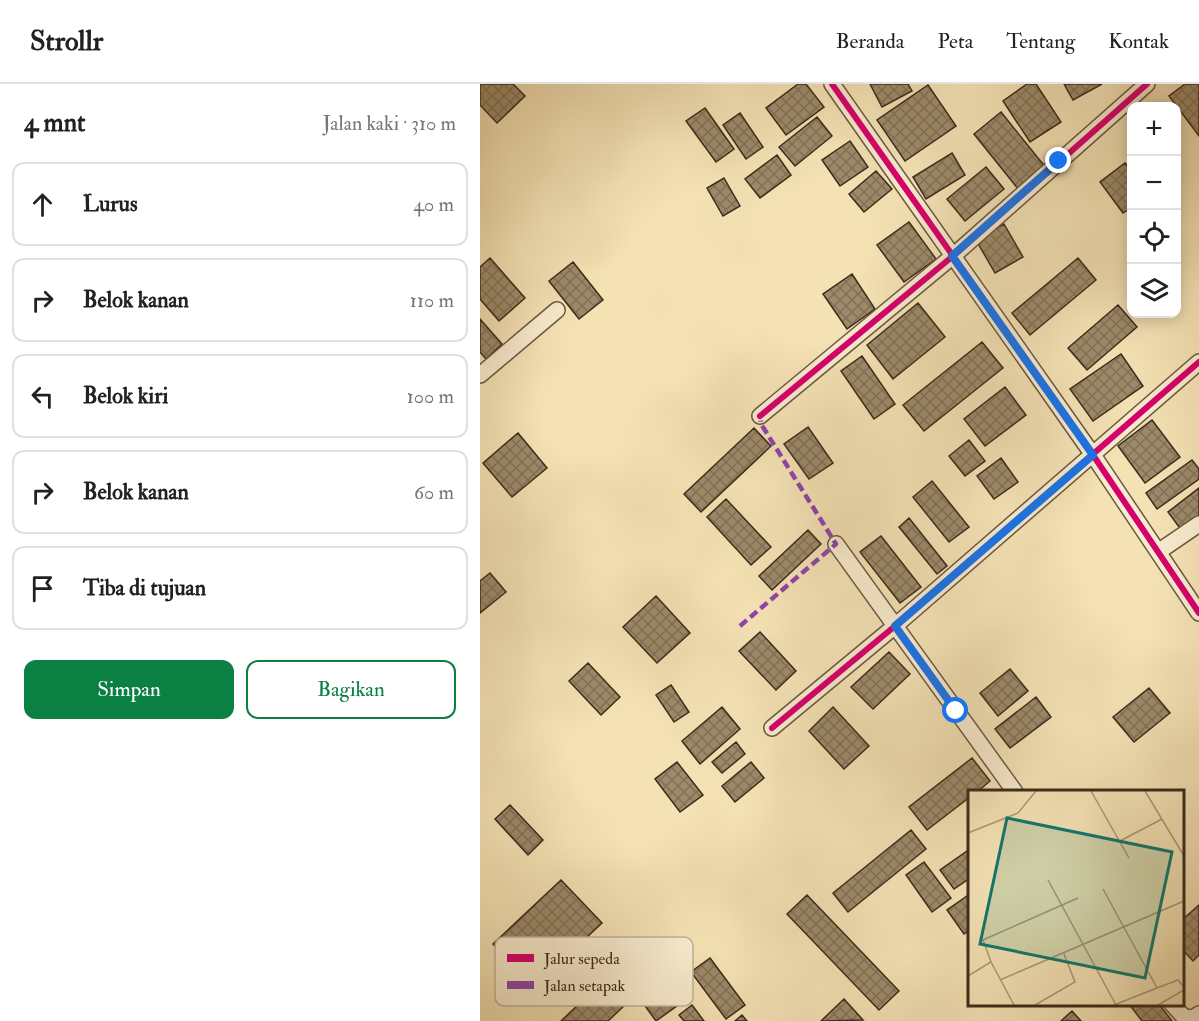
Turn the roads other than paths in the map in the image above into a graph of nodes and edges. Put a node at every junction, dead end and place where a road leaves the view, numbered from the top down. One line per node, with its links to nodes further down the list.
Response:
1 (832, 84): 3 (street)
2 (1147, 84): 3 (street)
3 (952, 256): 7 (street); 8 (street)
4 (557, 310): 6 (street)
5 (1199, 362): 8 (street)
6 (480, 375)
7 (760, 416)
8 (1093, 455): 11 (street); 13 (street)
9 (1199, 524): 11 (street)
10 (836, 544): 13 (street)
11 (1158, 552): 12 (street)
12 (1199, 612)
13 (895, 626): 14 (street); 15 (street)
14 (772, 728)
15 (1014, 790)
16 (1173, 1006): 17 (street)
17 (1199, 1014)

